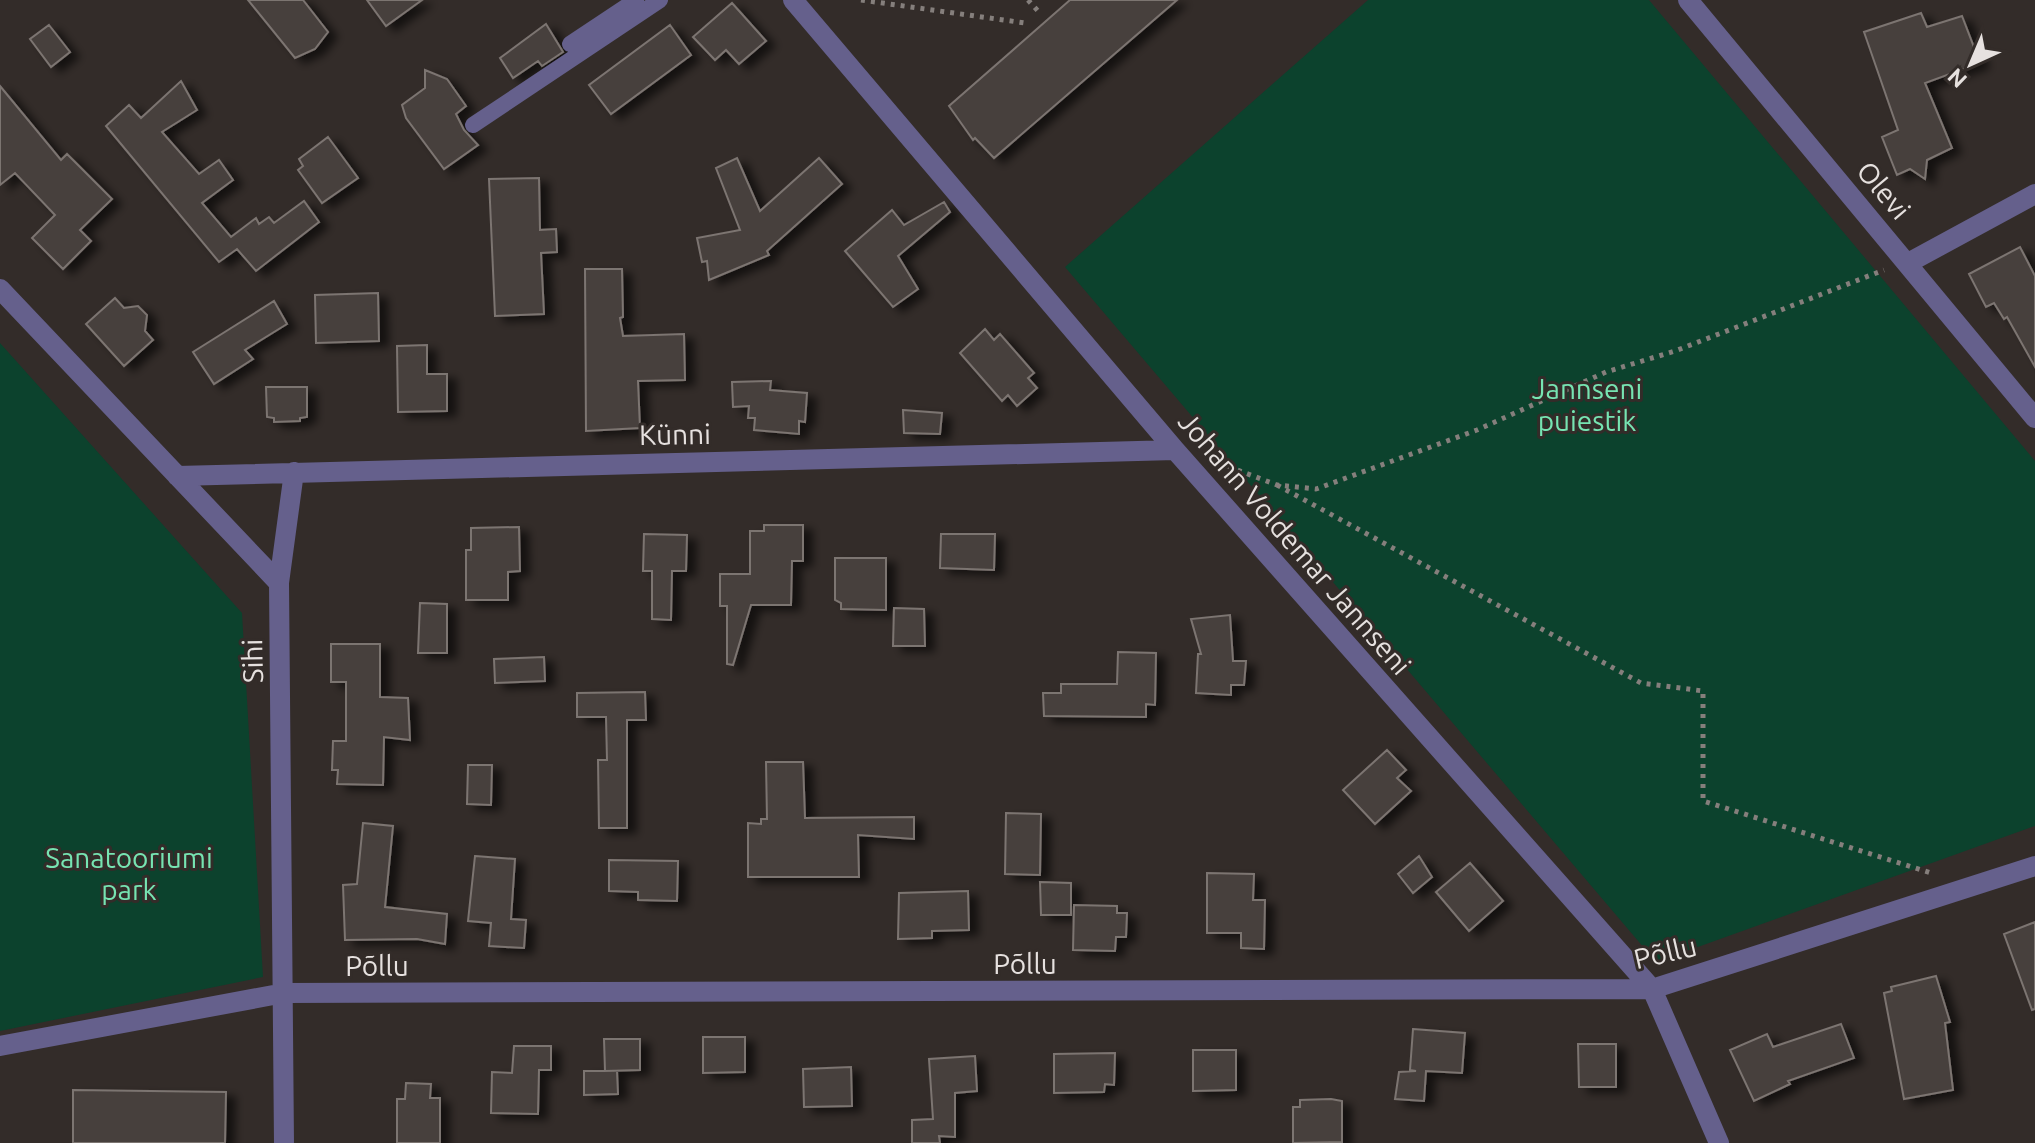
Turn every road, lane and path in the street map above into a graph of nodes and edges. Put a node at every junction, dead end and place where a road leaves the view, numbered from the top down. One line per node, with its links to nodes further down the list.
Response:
1 (636, 0): 9 (lane)
2 (660, 0): 10 (lane)
3 (793, 0): 15 (street, Johann Voldemar Jannseni)
4 (861, 0): 8 (path)
5 (1028, 0): 7 (path)
6 (1688, 0): 12 (street, Olevi)
7 (1038, 11)
8 (1025, 23)
9 (570, 44)
10 (473, 125)
11 (2035, 194): 12 (street)
12 (1908, 263): 14 (street, Olevi); 18 (path)
13 (0, 289): 17 (street)
14 (2035, 418)
15 (1175, 450): 16 (street, Künni); 18 (path); 22 (street, Johann Voldemar Jannseni)
16 (294, 472): 17 (street, Künni); 19 (street, Sihi)
17 (177, 476): 19 (street)
18 (1277, 485): 21 (path)
19 (279, 583): 23 (street, Sihi)
20 (2035, 866): 21 (street, Põllu)
21 (1971, 886): 22 (street, Põllu)
22 (1652, 989): 23 (street, Põllu); 26 (street, Johann Voldemar Jannseni)
23 (284, 993): 24 (street, Põllu); 25 (street, Sihi)
24 (0, 1046)
25 (284, 1143)
26 (1719, 1143)

